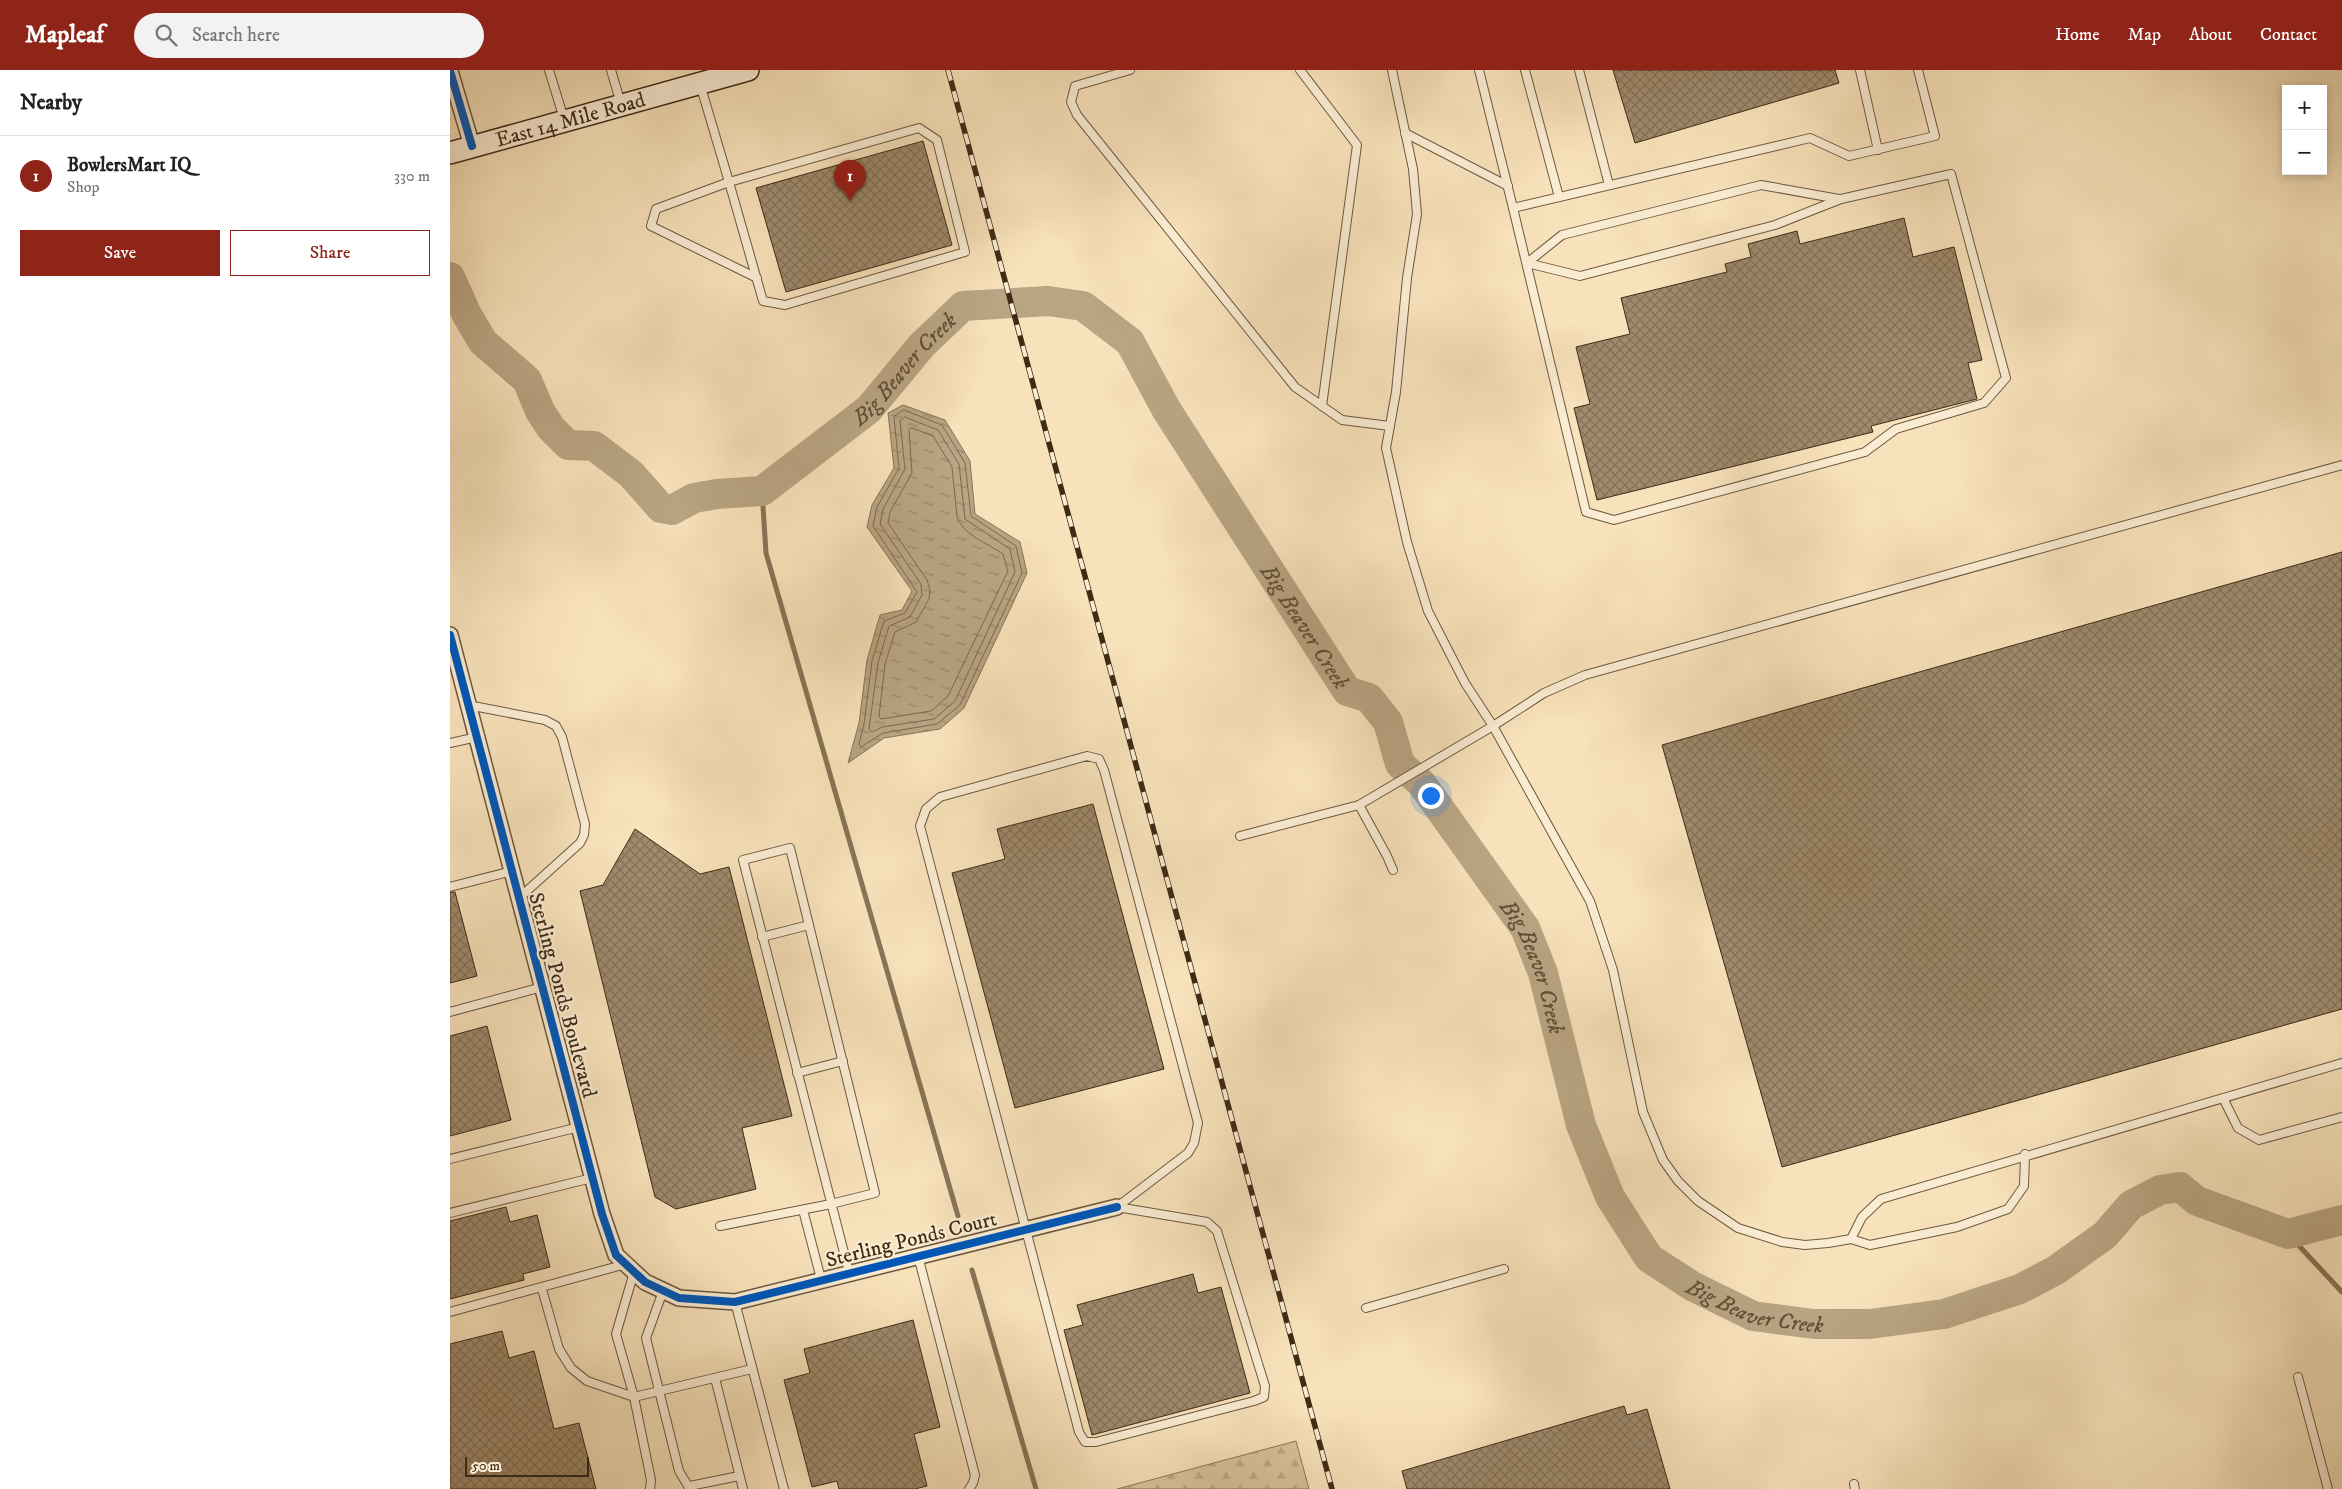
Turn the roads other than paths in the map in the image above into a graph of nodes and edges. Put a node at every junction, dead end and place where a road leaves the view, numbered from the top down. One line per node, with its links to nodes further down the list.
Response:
1 (549, 70): 15 (lane)
2 (611, 70): 14 (lane)
3 (748, 70): 13 (main road, East 14 Mile Road)
4 (1130, 70): 28 (lane)
5 (1300, 70): 28 (lane)
6 (1392, 70): 16 (lane)
7 (1479, 70): 22 (lane)
8 (1524, 70): 23 (lane)
9 (1579, 70): 21 (lane)
10 (1860, 70): 18 (lane)
11 (1918, 70): 18 (lane)
12 (450, 71): 17 (street)
13 (700, 83): 14 (main road, East 14 Mile Road); 20 (lane)
14 (621, 105): 15 (main road, East 14 Mile Road)
15 (564, 121): 17 (main road, East 14 Mile Road)
16 (1406, 133): 22 (lane); 29 (lane)
17 (472, 146): 19 (main road, East 14 Mile Road)
18 (1878, 150): 21 (lane)
19 (450, 153)
20 (729, 182): 27 (lane); 27 (lane); 27 (lane)
21 (1609, 185): 23 (lane)
22 (1508, 186): 25 (lane)
23 (1559, 197): 25 (lane)
24 (1841, 199): 26 (lane); 26 (lane); 26 (lane)
25 (1513, 208): 26 (lane)
26 (1527, 263)
27 (757, 278)
28 (1322, 406): 29 (lane)
29 (1390, 426): 33 (lane)
30 (2342, 465): 33 (lane)
31 (450, 635): 32 (street, Sterling Ponds Boulevard)
32 (468, 704): 34 (street, Sterling Ponds Boulevard); 41 (lane)
33 (1493, 726): 36 (lane); 61 (lane)
34 (477, 737): 35 (lane); 39 (street, Sterling Ponds Boulevard)
35 (450, 743)
36 (1359, 805): 37 (lane); 38 (lane)
37 (1240, 836)
38 (1393, 870)
39 (512, 871): 40 (lane); 41 (street, Sterling Ponds Boulevard)
40 (450, 887)
41 (519, 898): 44 (street, Sterling Ponds Boulevard)
42 (809, 925): 43 (lane); 43 (lane); 46 (lane)
43 (762, 937): 48 (lane)
44 (542, 987): 45 (lane); 51 (street, Sterling Ponds Boulevard)
45 (450, 1012)
46 (843, 1061): 48 (lane); 55 (lane)
47 (2342, 1062): 49 (lane)
48 (797, 1073): 55 (lane)
49 (2223, 1098): 50 (lane); 52 (lane)
50 (2342, 1117)
51 (579, 1127): 53 (lane); 54 (street, Sterling Ponds Boulevard)
52 (2025, 1154): 61 (lane); 61 (lane)
53 (450, 1159)
54 (592, 1178): 58 (lane); 63 (street, Sterling Ponds Boulevard)
55 (831, 1204): 57 (lane); 65 (lane)
56 (1117, 1207): 60 (street, Sterling Ponds Court); 60 (lane); 60 (lane)
57 (803, 1210): 59 (lane); 66 (lane)
58 (450, 1213)
59 (720, 1226)
60 (1025, 1229): 62 (street, Sterling Ponds Court)
61 (1851, 1239)
62 (918, 1256): 65 (street, Sterling Ponds Court); 83 (lane)
63 (630, 1268): 67 (lane); 68 (street, Sterling Ponds Boulevard); 77 (lane)
64 (1504, 1270): 71 (lane)
65 (849, 1272): 66 (street, Sterling Ponds Court)
66 (821, 1280): 70 (street, Sterling Ponds Court)
67 (542, 1289): 72 (lane); 77 (lane)
68 (663, 1290): 69 (street, Sterling Ponds Boulevard); 76 (lane)
69 (713, 1300): 70 (street, Sterling Ponds Court)
70 (734, 1302): 73 (lane)
71 (1366, 1308)
72 (450, 1312)
73 (752, 1369): 75 (lane); 82 (lane)
74 (2298, 1377): 84 (lane)
75 (715, 1378): 76 (lane); 78 (lane)
76 (660, 1391): 77 (lane); 79 (lane)
77 (634, 1397): 80 (lane)
78 (740, 1476): 79 (lane); 81 (lane)
79 (690, 1488)
80 (650, 1489)
81 (743, 1489)
82 (784, 1489)
83 (969, 1489)
84 (2328, 1489)

